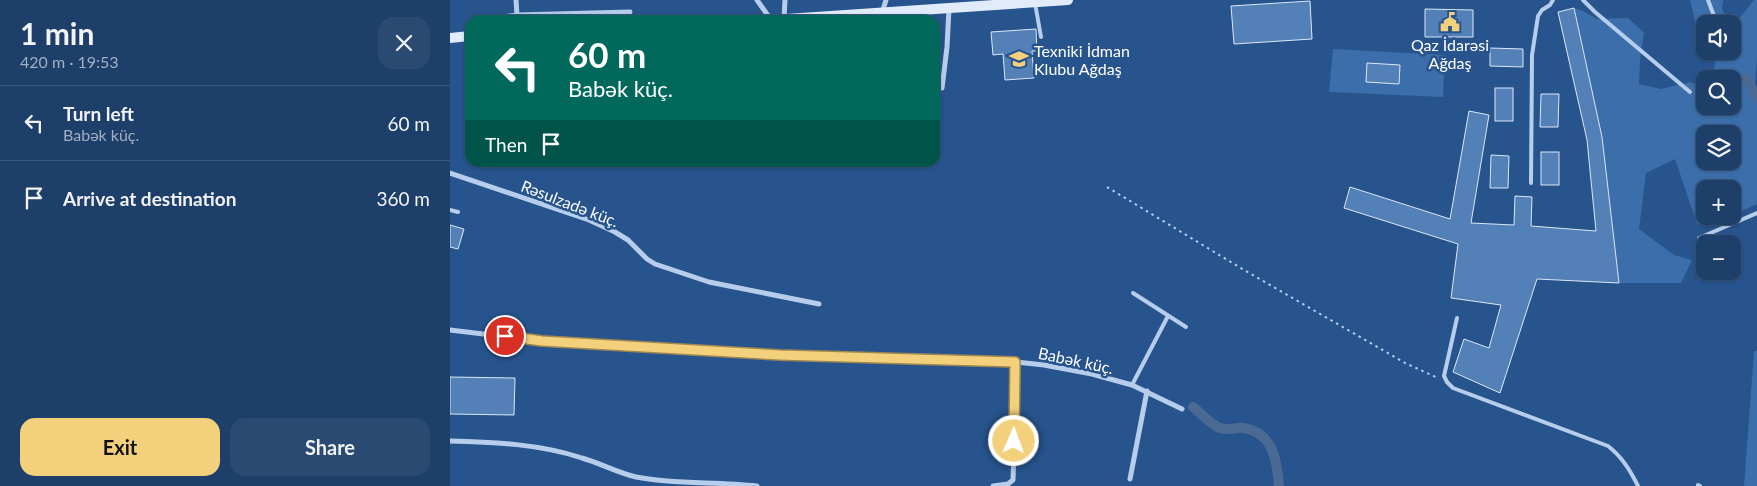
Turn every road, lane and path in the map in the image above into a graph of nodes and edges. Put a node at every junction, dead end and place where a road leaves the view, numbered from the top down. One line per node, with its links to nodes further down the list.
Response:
1 (516, 0): 14 (street)
2 (757, 0): 15 (street)
3 (785, 0): 16 (street)
4 (886, 0): 13 (street)
5 (1068, 0): 10 (main road)
6 (1552, 0): 25 (lane)
7 (1583, 0): 23 (lane)
8 (1708, 0): 18 (lane)
9 (988, 3): 10 (main road); 11 (main road)
10 (1036, 3): 20 (lane)
11 (949, 9): 13 (main road); 22 (street)
12 (630, 12): 14 (street)
13 (882, 14): 17 (main road)
14 (517, 15)
15 (768, 15)
16 (784, 15)
17 (866, 15)
18 (1714, 15)
19 (465, 36): 21 (main road)
20 (1041, 37)
21 (450, 38)
22 (942, 88)
23 (1690, 92)
24 (450, 173): 32 (street, Rəsulzadə küç.)
25 (1531, 183)
26 (1106, 187): 38 (path)
27 (450, 210): 28 (lane)
28 (458, 212)
29 (1757, 213): 30 (lane)
30 (1707, 235)
31 (1133, 293): 33 (lane)
32 (819, 304)
33 (1168, 316): 35 (lane); 39 (lane)
34 (1457, 318): 38 (lane)
35 (1186, 327)
36 (450, 330): 37 (street, Babək küç.)
37 (1015, 362): 39 (street, Babək küç.); 45 (street)
38 (1447, 382): 46 (lane)
39 (1132, 385): 40 (street, Babək küç.)
40 (1147, 392): 41 (street, Babək küç.); 43 (street)
41 (1182, 409)
42 (450, 442): 44 (street)
43 (1130, 478)
44 (758, 486)
45 (993, 486)
46 (1638, 486)

